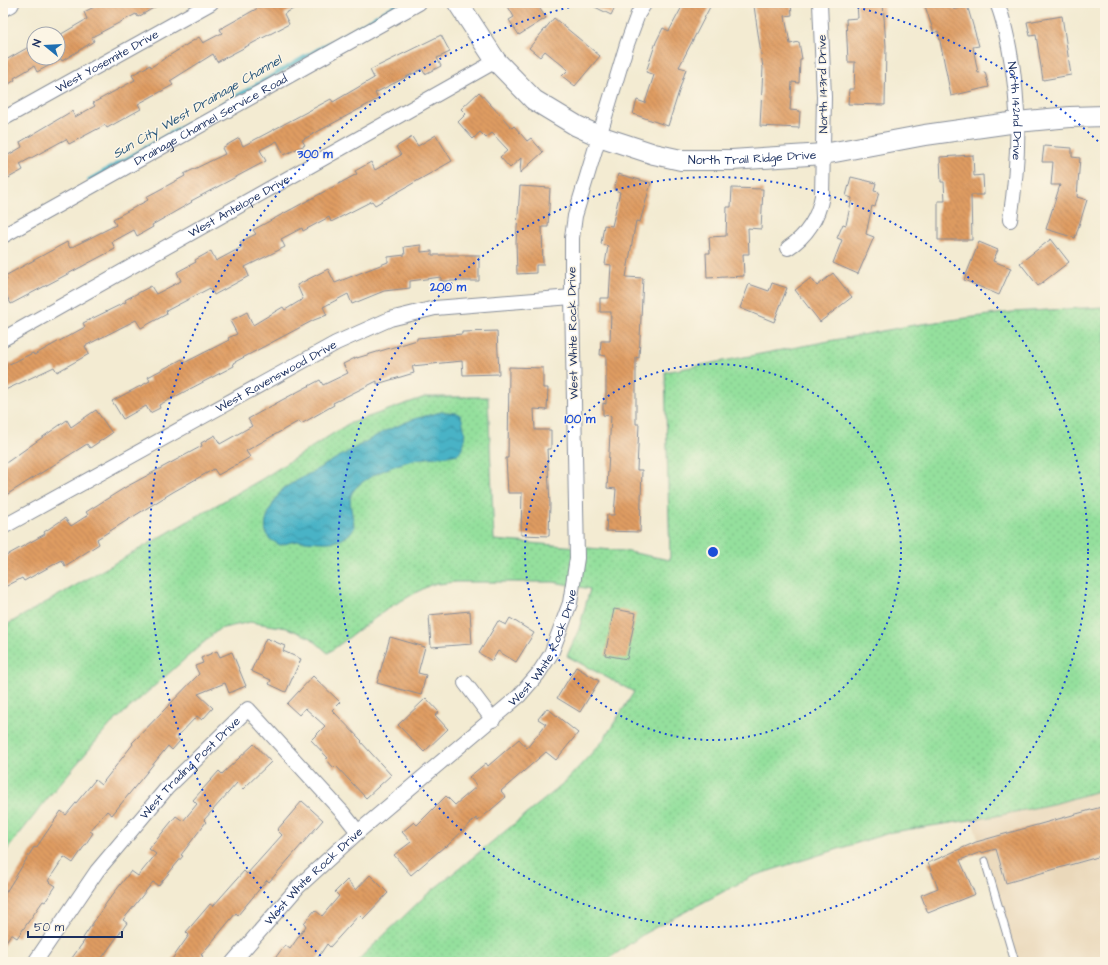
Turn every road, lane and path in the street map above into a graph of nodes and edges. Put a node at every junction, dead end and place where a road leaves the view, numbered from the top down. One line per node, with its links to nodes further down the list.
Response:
1 (9, 3): 8 (street)
2 (211, 3): 11 (street, West Yosemite Drive)
3 (419, 3): 16 (street, Drainage Channel Service Road)
4 (458, 3): 9 (street, North Trail Ridge Drive)
5 (645, 3): 13 (street, West White Rock Drive)
6 (820, 3): 14 (street, North 143rd Drive)
7 (998, 3): 12 (street, North 142nd Drive)
8 (3, 6)
9 (496, 61): 13 (street, North Trail Ridge Drive); 19 (street, West Antelope Drive)
10 (1105, 116): 12 (street, North Trail Ridge Drive)
11 (3, 119)
12 (1016, 122): 14 (street, North Trail Ridge Drive); 15 (street, North 142nd Drive)
13 (599, 136): 14 (street, North Trail Ridge Drive); 18 (street, West White Rock Drive)
14 (824, 154): 17 (street, North 143rd Drive)
15 (1010, 220)
16 (3, 236)
17 (788, 248)
18 (572, 297): 20 (street, West Ravenswood Drive); 22 (street, West White Rock Drive)
19 (3, 339)
20 (3, 527)
21 (465, 683): 22 (street)
22 (493, 720): 23 (street, West White Rock Drive)
23 (358, 832): 25 (street, West Trading Post Drive); 26 (street, West White Rock Drive)
24 (985, 861): 27 (lane)
25 (35, 962)
26 (233, 962)
27 (1015, 962)

